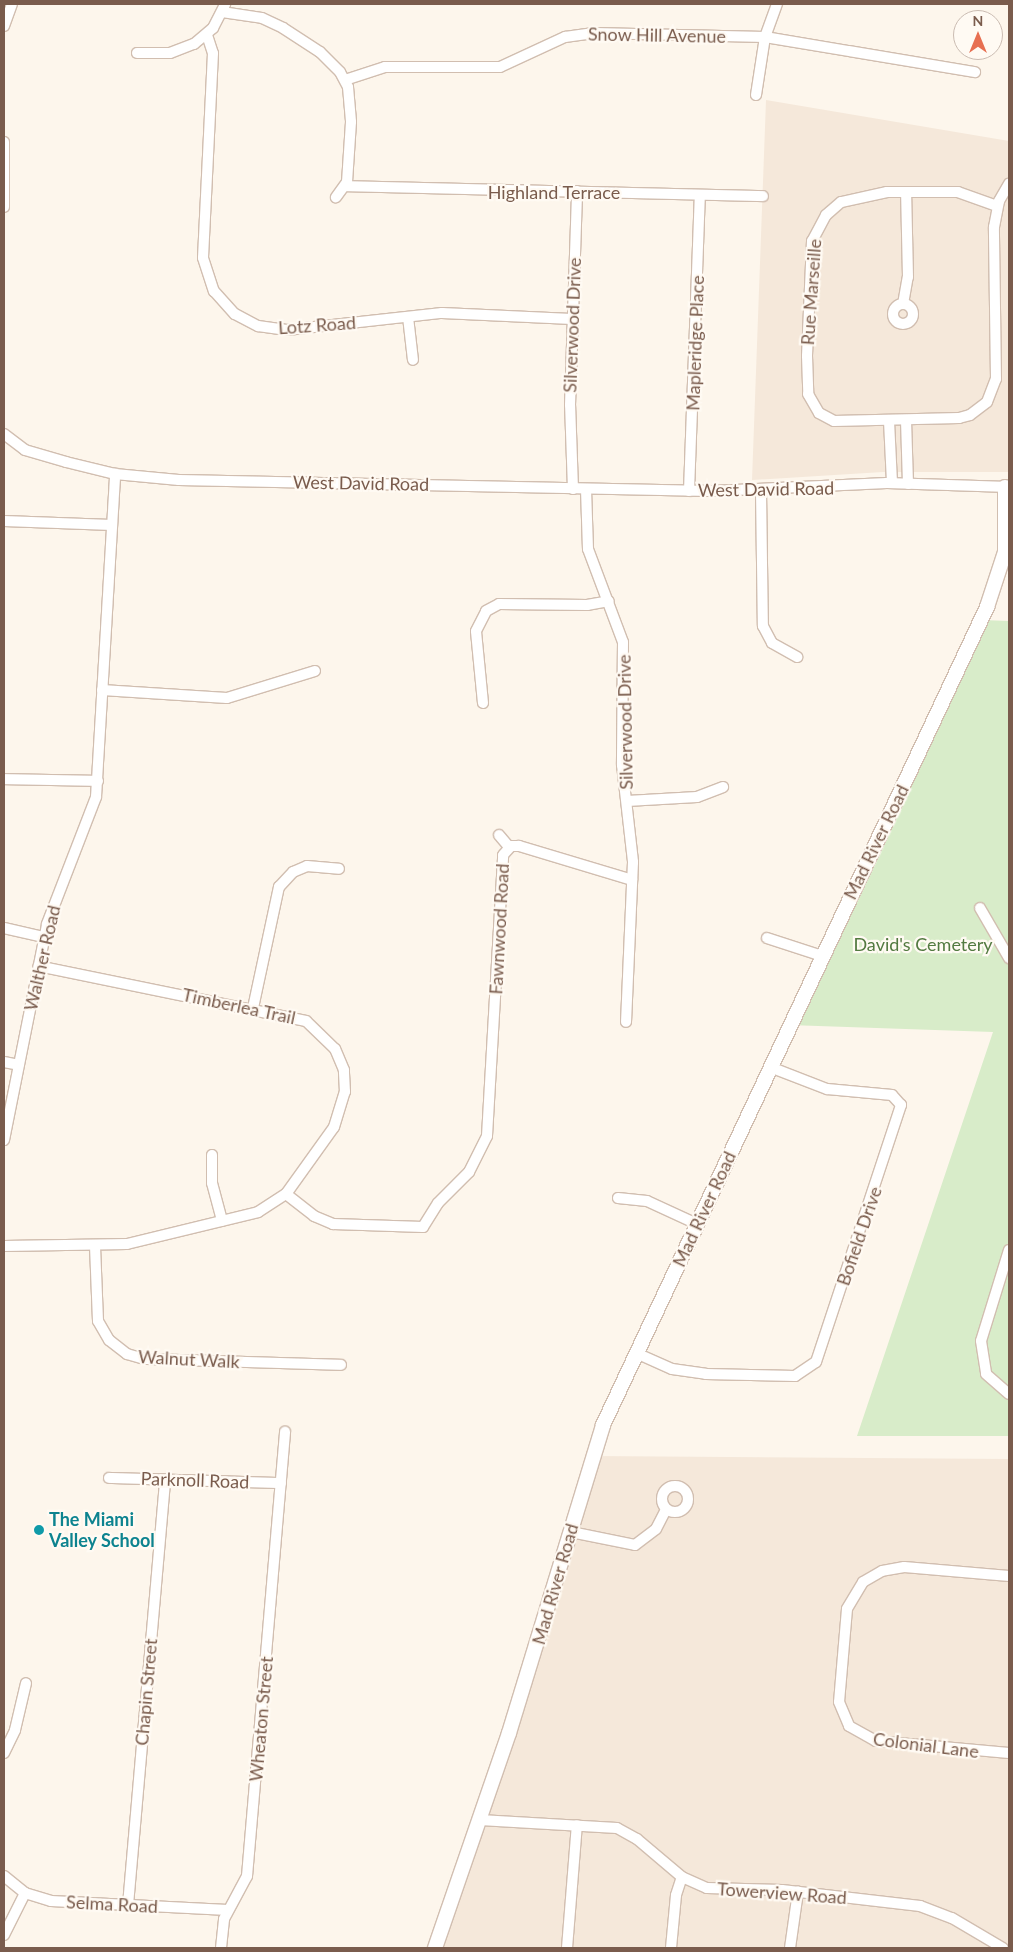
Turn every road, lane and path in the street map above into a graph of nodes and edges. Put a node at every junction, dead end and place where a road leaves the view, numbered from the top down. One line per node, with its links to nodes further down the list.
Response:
1 (12, 4): 4 (street)
2 (777, 4): 6 (street)
3 (224, 8): 5 (street); 9 (street)
4 (4, 26)
5 (208, 35): 7 (street); 23 (street, Lotz Road)
6 (765, 38): 8 (street, Snow Hill Avenue); 9 (street, Snow Hill Avenue); 10 (street)
7 (138, 53)
8 (975, 72)
9 (345, 80): 14 (street)
10 (756, 95)
11 (4, 142): 12 (street)
12 (5, 178): 21 (street)
13 (1009, 184): 20 (street)
14 (345, 186): 15 (street, Highland Terrace); 19 (street)
15 (577, 191): 17 (street, Highland Terrace); 24 (street, Silverwood Drive)
16 (906, 192): 20 (street, Rue Marseille); 22 (street); 27 (street, Rue Marseille)
17 (700, 194): 18 (street, Highland Terrace); 35 (street, Mapleridge Place)
18 (763, 196)
19 (336, 197)
20 (997, 206): 26 (street, Rue Marseille)
21 (4, 207)
22 (903, 304)
23 (408, 317): 24 (street, Lotz Road); 25 (street)
24 (572, 320): 33 (street, Silverwood Drive)
25 (413, 360)
26 (906, 420): 27 (street, Rue Marseille); 31 (street)
27 (888, 421): 30 (street)
28 (4, 434): 29 (street, West David Road)
29 (115, 474): 33 (street, West David Road); 38 (street)
30 (892, 483): 31 (street, West David Road); 36 (street, West David Road)
31 (908, 484): 32 (street, West David Road)
32 (1007, 487): 39 (street, Mad River Road)
33 (573, 489): 34 (street, West David Road)
34 (586, 489): 35 (street, West David Road); 40 (street, Silverwood Drive)
35 (689, 491): 36 (street, West David Road)
36 (761, 491): 41 (street)
37 (4, 521): 38 (street)
38 (112, 525): 43 (street)
39 (1007, 547): 57 (street, Mad River Road)
40 (609, 601): 44 (street); 48 (street, Silverwood Drive)
41 (797, 657)
42 (315, 671): 43 (street)
43 (102, 690): 46 (street)
44 (483, 703)
45 (4, 779): 46 (street)
46 (98, 781): 55 (street, Walther Road)
47 (723, 787): 48 (street)
48 (627, 801): 52 (street, Silverwood Drive)
49 (499, 835): 50 (street)
50 (509, 847): 52 (street, Fawnwood Road); 67 (street, Fawnwood Road)
51 (339, 869): 60 (street)
52 (632, 880): 61 (street, Silverwood Drive)
53 (980, 908): 58 (street)
54 (4, 928): 55 (street)
55 (44, 937): 59 (street, Walther Road)
56 (767, 938): 57 (street)
57 (822, 956): 64 (street, Mad River Road)
58 (1009, 958)
59 (38, 966): 60 (street, Timberlea Trail); 63 (street, Walther Road)
60 (253, 1008): 67 (street, Timberlea Trail)
61 (626, 1022)
62 (4, 1062): 63 (street)
63 (19, 1065): 65 (street, Walther Road)
64 (770, 1067): 70 (street, Mad River Road); 75 (street, Bofield Drive)
65 (4, 1140)
66 (212, 1155): 69 (street)
67 (286, 1194): 69 (street, Timberlea Trail)
68 (618, 1198): 70 (street)
69 (222, 1221): 72 (street, Timberlea Trail)
70 (697, 1224): 75 (street, Mad River Road)
71 (4, 1246): 72 (street, Timberlea Trail)
72 (95, 1246): 76 (street, Walnut Walk)
73 (1009, 1250): 74 (street)
74 (1005, 1271): 77 (street)
75 (636, 1353): 83 (street, Mad River Road)
76 (341, 1365)
77 (1009, 1394)
78 (285, 1432): 81 (street, Wheaton Street)
79 (108, 1478): 80 (street, Parknoll Road)
80 (165, 1480): 81 (street, Parknoll Road); 94 (street, Chapin Street)
81 (281, 1483): 95 (street, Wheaton Street)
82 (666, 1509): 83 (street)
83 (570, 1532): 88 (street, Mad River Road)
84 (1009, 1576): 87 (street, Colonial Lane)
85 (26, 1683): 86 (street)
86 (4, 1753)
87 (1009, 1753)
88 (480, 1820): 89 (street, Towerview Road); 98 (street, Mad River Road)
89 (577, 1825): 91 (street, Towerview Road); 99 (street)
90 (4, 1876): 92 (street, Selma Road)
91 (682, 1878): 93 (street, Towerview Road); 100 (street)
92 (25, 1892): 94 (street, Selma Road); 96 (street)
93 (798, 1892): 101 (street); 102 (street, Towerview Road)
94 (128, 1905): 95 (street, Selma Road)
95 (228, 1910): 97 (street, Wheaton Street)
96 (4, 1935)
97 (221, 1948)
98 (435, 1948)
99 (567, 1948)
100 (671, 1948)
101 (790, 1948)
102 (1002, 1948)

